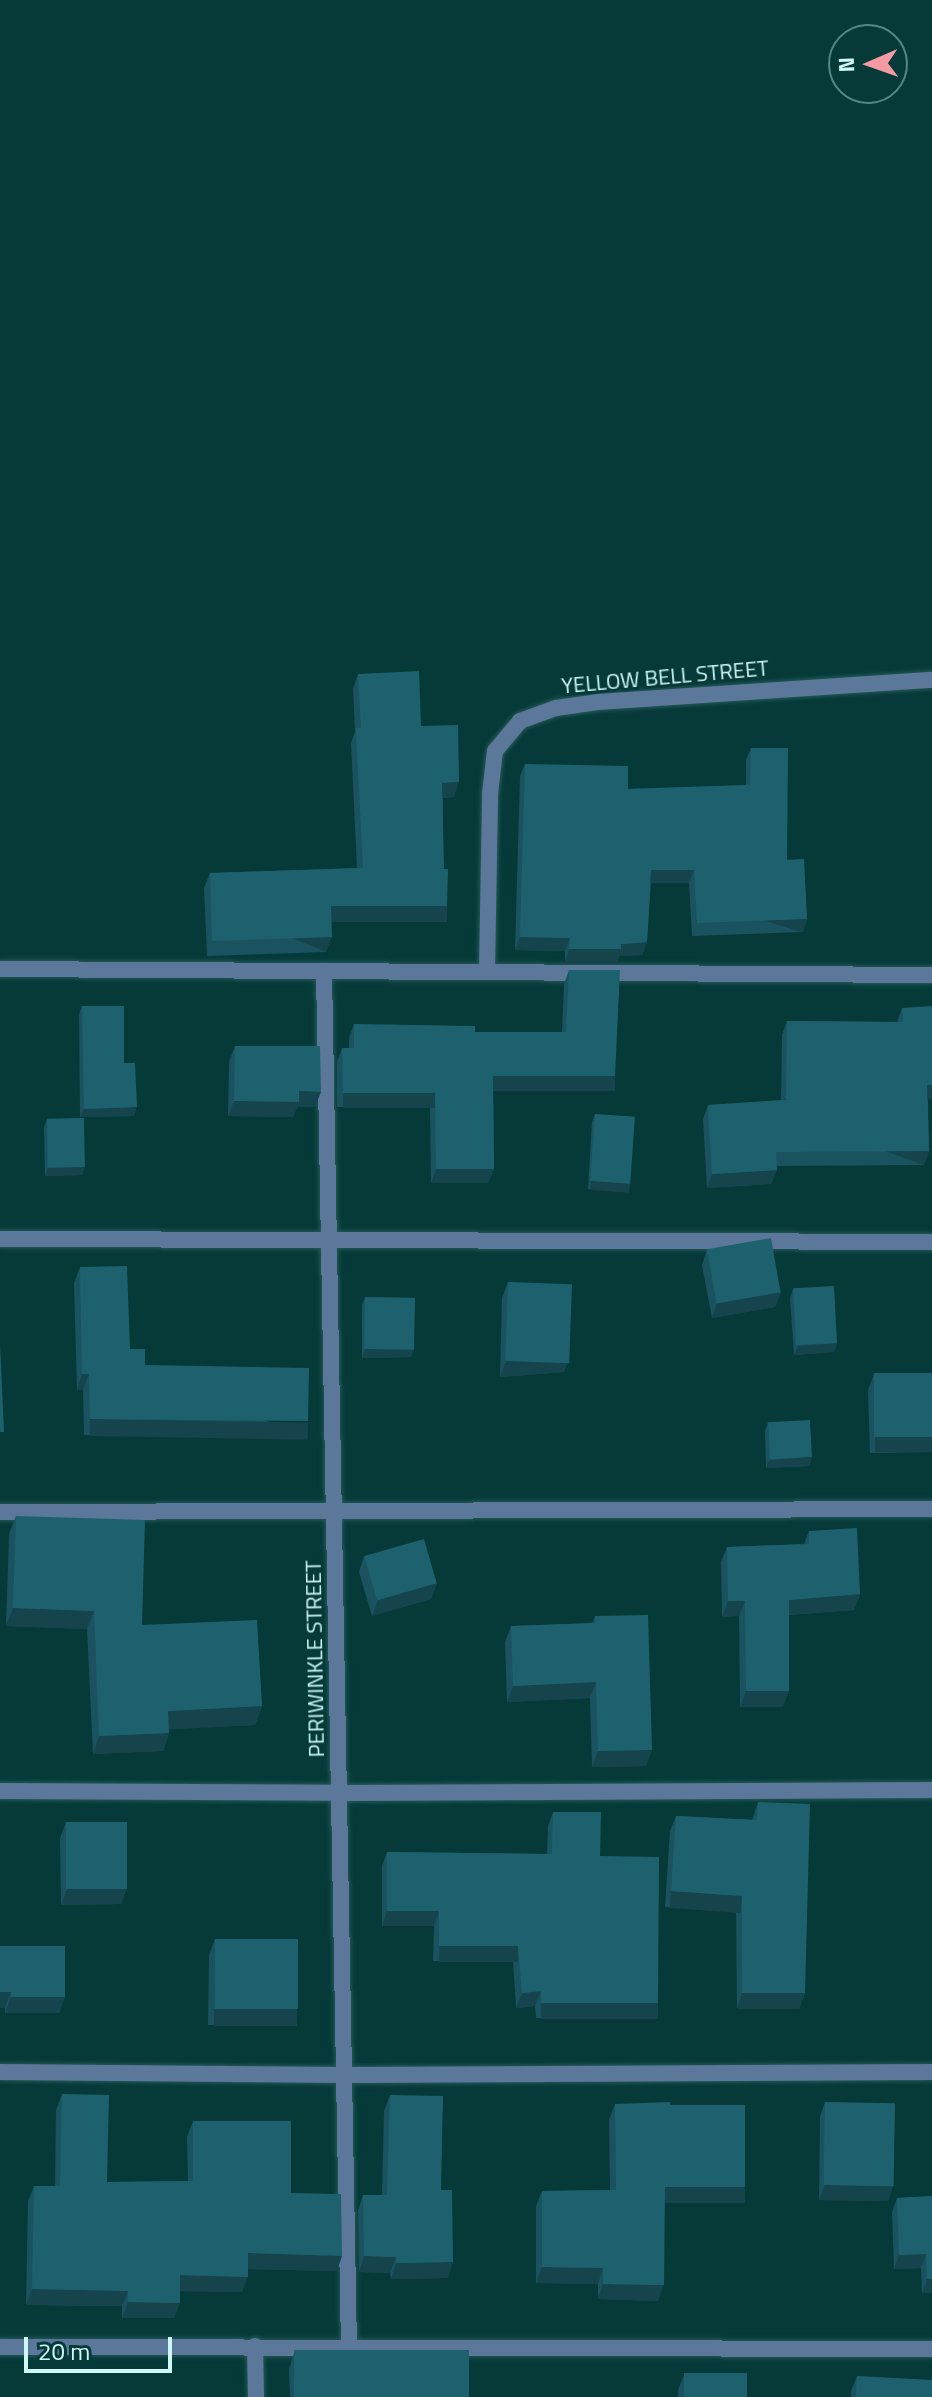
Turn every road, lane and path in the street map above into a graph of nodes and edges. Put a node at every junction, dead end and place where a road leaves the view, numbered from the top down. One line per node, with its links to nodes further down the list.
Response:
1 (932, 680): 4 (street, YELLOW BELL STREET)
2 (0, 969): 3 (street)
3 (324, 971): 4 (street); 7 (street, PERIWINKLE STREET)
4 (487, 971): 5 (street)
5 (932, 975)
6 (0, 1239): 7 (street)
7 (329, 1241): 8 (street); 11 (street, PERIWINKLE STREET)
8 (932, 1242)
9 (932, 1509): 11 (street)
10 (0, 1512): 11 (street)
11 (334, 1512): 14 (street, PERIWINKLE STREET)
12 (932, 1790): 14 (street)
13 (0, 1791): 14 (street)
14 (339, 1793): 17 (street, PERIWINKLE STREET)
15 (0, 2072): 17 (street)
16 (932, 2072): 17 (street)
17 (344, 2075): 20 (street, PERIWINKLE STREET)
18 (255, 2346): 19 (street); 20 (street); 22 (street)
19 (0, 2347)
20 (349, 2347): 21 (street)
21 (932, 2349)
22 (256, 2397)

